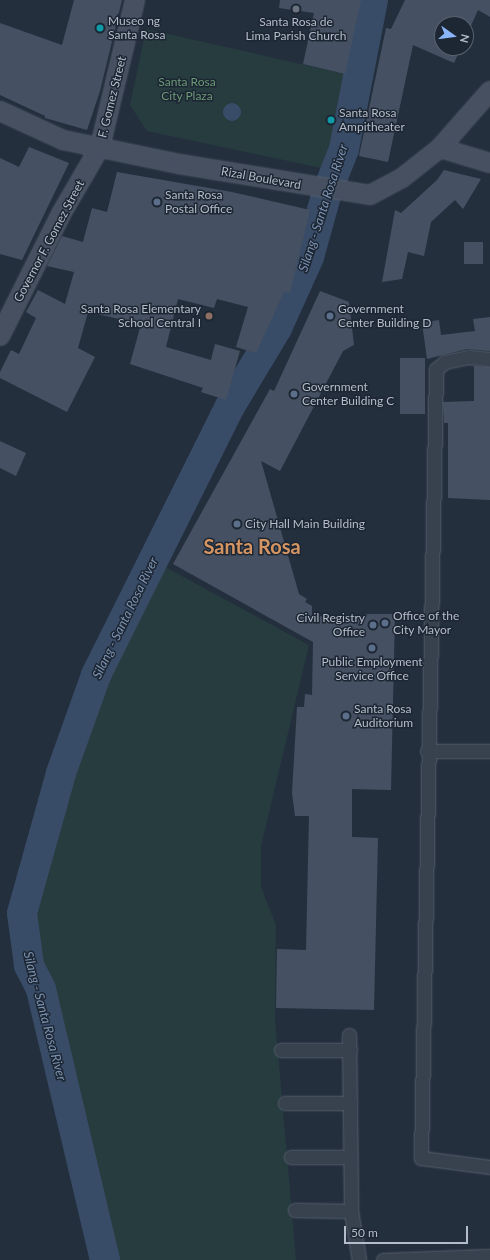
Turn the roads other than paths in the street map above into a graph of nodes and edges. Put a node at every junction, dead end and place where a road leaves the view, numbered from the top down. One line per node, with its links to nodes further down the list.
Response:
1 (135, 0): 4 (main road, F. Gomez Street)
2 (490, 91): 5 (main road, Rizal Boulevard)
3 (0, 111): 4 (main road, Rizal Boulevard)
4 (100, 147): 5 (main road, Rizal Boulevard); 7 (main road, Governor F. Gomez Street)
5 (440, 148): 6 (main road)
6 (490, 163)
7 (0, 336)
8 (490, 359): 9 (street)
9 (427, 751): 10 (street); 18 (street)
10 (490, 751)
11 (350, 1035): 13 (street)
12 (281, 1050): 13 (street)
13 (350, 1050): 15 (street)
14 (285, 1103): 15 (street)
15 (350, 1103): 17 (street)
16 (291, 1157): 17 (street)
17 (350, 1157): 20 (street)
18 (490, 1167)
19 (295, 1210): 20 (street)
20 (351, 1211): 23 (street)
21 (490, 1256): 22 (street)
22 (425, 1258): 24 (street)
23 (359, 1260)
24 (383, 1260)

